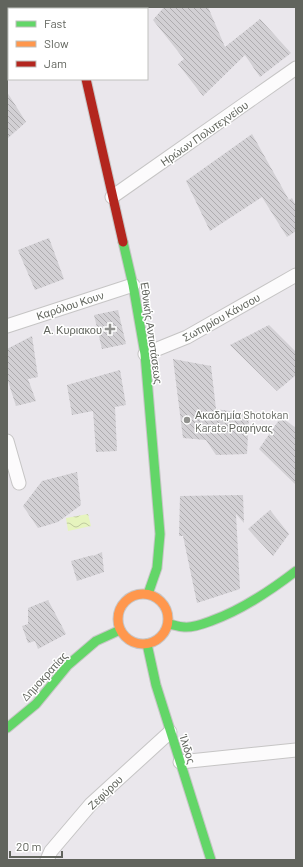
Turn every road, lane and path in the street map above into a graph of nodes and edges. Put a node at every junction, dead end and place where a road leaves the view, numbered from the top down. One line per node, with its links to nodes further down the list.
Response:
1 (296, 68): 3 (street, Ηρώων Πολυτεχνείου)
2 (86, 80): 3 (street, Εθνικής Αντιστάσεως)
3 (112, 197): 5 (street, Εθνικής Αντιστάσεως)
4 (296, 275): 7 (street, Σωτηρίου Κάνσου)
5 (133, 285): 6 (street, Καρόλου Κουν); 7 (street, Εθνικής Αντιστάσεως)
6 (7, 326)
7 (145, 354): 11 (street, Εθνικής Αντιστάσεως)
8 (7, 441): 9 (street)
9 (19, 483)
10 (296, 571): 12 (street)
11 (148, 594): 12 (street); 13 (street)
12 (169, 624): 14 (street)
13 (120, 630): 14 (street); 15 (street, Δημοκρατίας)
14 (147, 644): 16 (street, Ίλιδος)
15 (7, 726)
16 (170, 732): 18 (street, Ίλιδος); 19 (street, Ζεφύρου)
17 (296, 750): 18 (street)
18 (180, 762): 20 (street, Ίλιδος)
19 (47, 860)
20 (210, 860)

